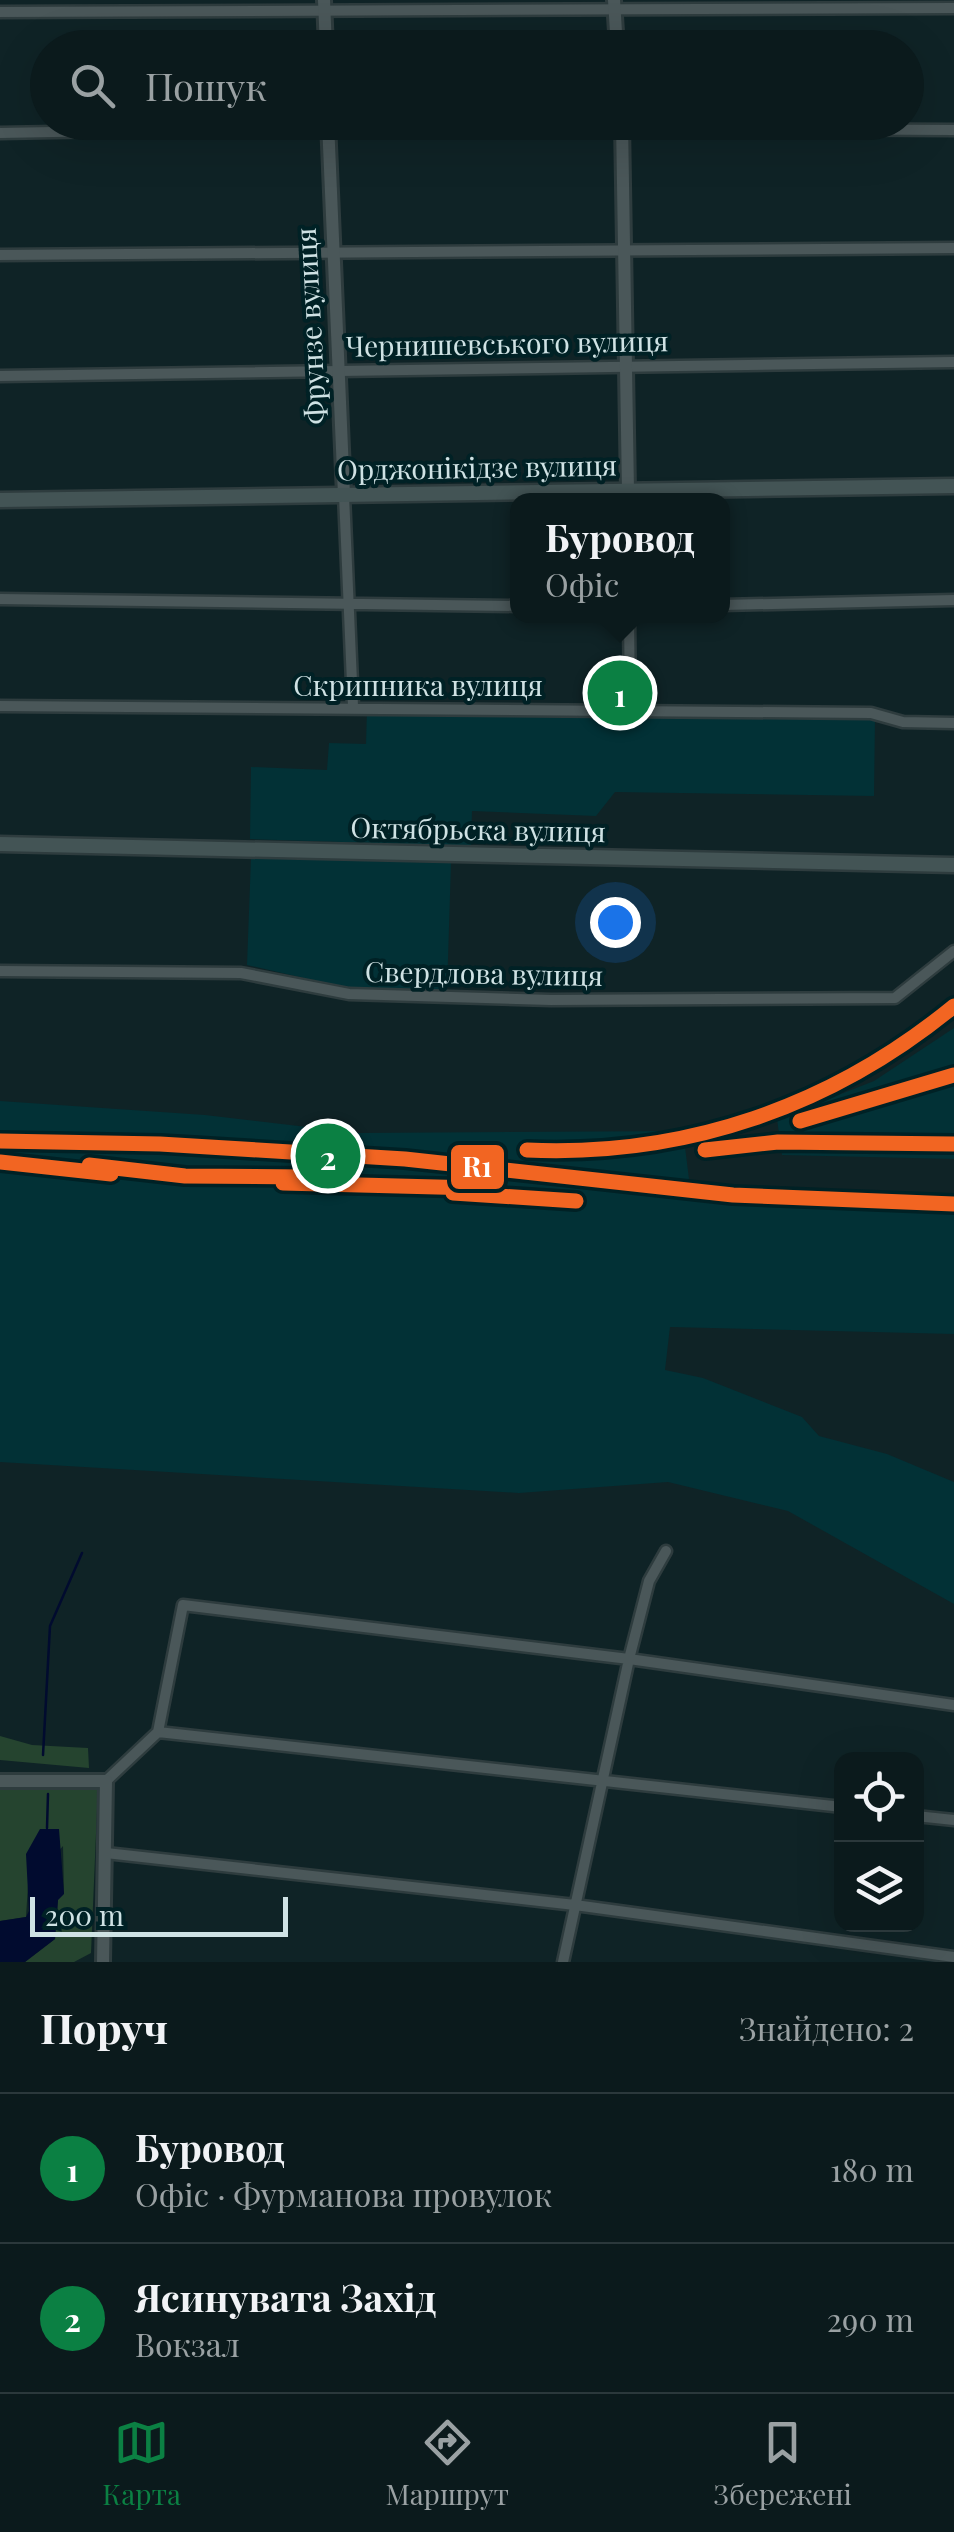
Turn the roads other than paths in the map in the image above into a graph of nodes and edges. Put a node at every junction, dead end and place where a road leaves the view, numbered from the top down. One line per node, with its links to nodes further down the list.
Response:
1 (324, 4): 2 (street); 3 (street); 6 (street)
2 (615, 4): 4 (street); 7 (street)
3 (74, 6): 5 (street)
4 (954, 8)
5 (0, 12)
6 (325, 30)
7 (617, 30)
8 (924, 130): 9 (street)
9 (954, 130)
10 (30, 132): 11 (street)
11 (0, 133)
12 (328, 140): 16 (street, Фрунзе вулиця)
13 (622, 140): 14 (street)
14 (626, 248): 15 (street); 16 (street); 19 (street)
15 (954, 248)
16 (332, 249): 17 (street); 20 (street, Фрунзе вулиця)
17 (0, 255)
18 (954, 362): 19 (street, Чернишевського вулиця)
19 (626, 365): 20 (street, Чернишевського вулиця); 23 (street)
20 (340, 369): 21 (street, Чернишевського вулиця); 25 (street, Фрунзе вулиця)
21 (0, 376)
22 (954, 486): 24 (main road, Орджонікідзе вулиця)
23 (628, 493)
24 (726, 493)
25 (344, 495): 26 (main road, Орджонікідзе вулиця); 27 (main road, Орджонікідзе вулиця); 30 (street, Фрунзе вулиця)
26 (510, 496)
27 (0, 500)
28 (0, 599): 30 (street)
29 (954, 600): 31 (street)
30 (350, 604): 32 (street); 35 (street, Фрунзе вулиця)
31 (730, 605)
32 (510, 606)
33 (629, 623): 36 (street)
34 (0, 706): 35 (street, Скрипника вулиця)
35 (353, 706): 36 (street, Скрипника вулиця)
36 (630, 710): 37 (street, Скрипника вулиця)
37 (954, 723)
38 (0, 844): 39 (main road, Октябрьска вулиця)
39 (954, 865)
40 (954, 952): 41 (street, Свердлова вулиця)
41 (0, 972)
42 (666, 1551): 43 (street)
43 (629, 1660): 44 (street); 45 (street); 46 (street)
44 (954, 1705)
45 (158, 1732): 46 (street); 48 (street)
46 (604, 1778): 49 (street); 53 (street)
47 (0, 1781): 48 (street)
48 (106, 1781): 52 (street)
49 (834, 1805)
50 (924, 1817): 51 (street)
51 (954, 1820)
52 (106, 1853): 53 (street); 55 (street)
53 (574, 1905): 54 (street); 56 (street)
54 (954, 1957)
55 (103, 1962)
56 (563, 1962)

